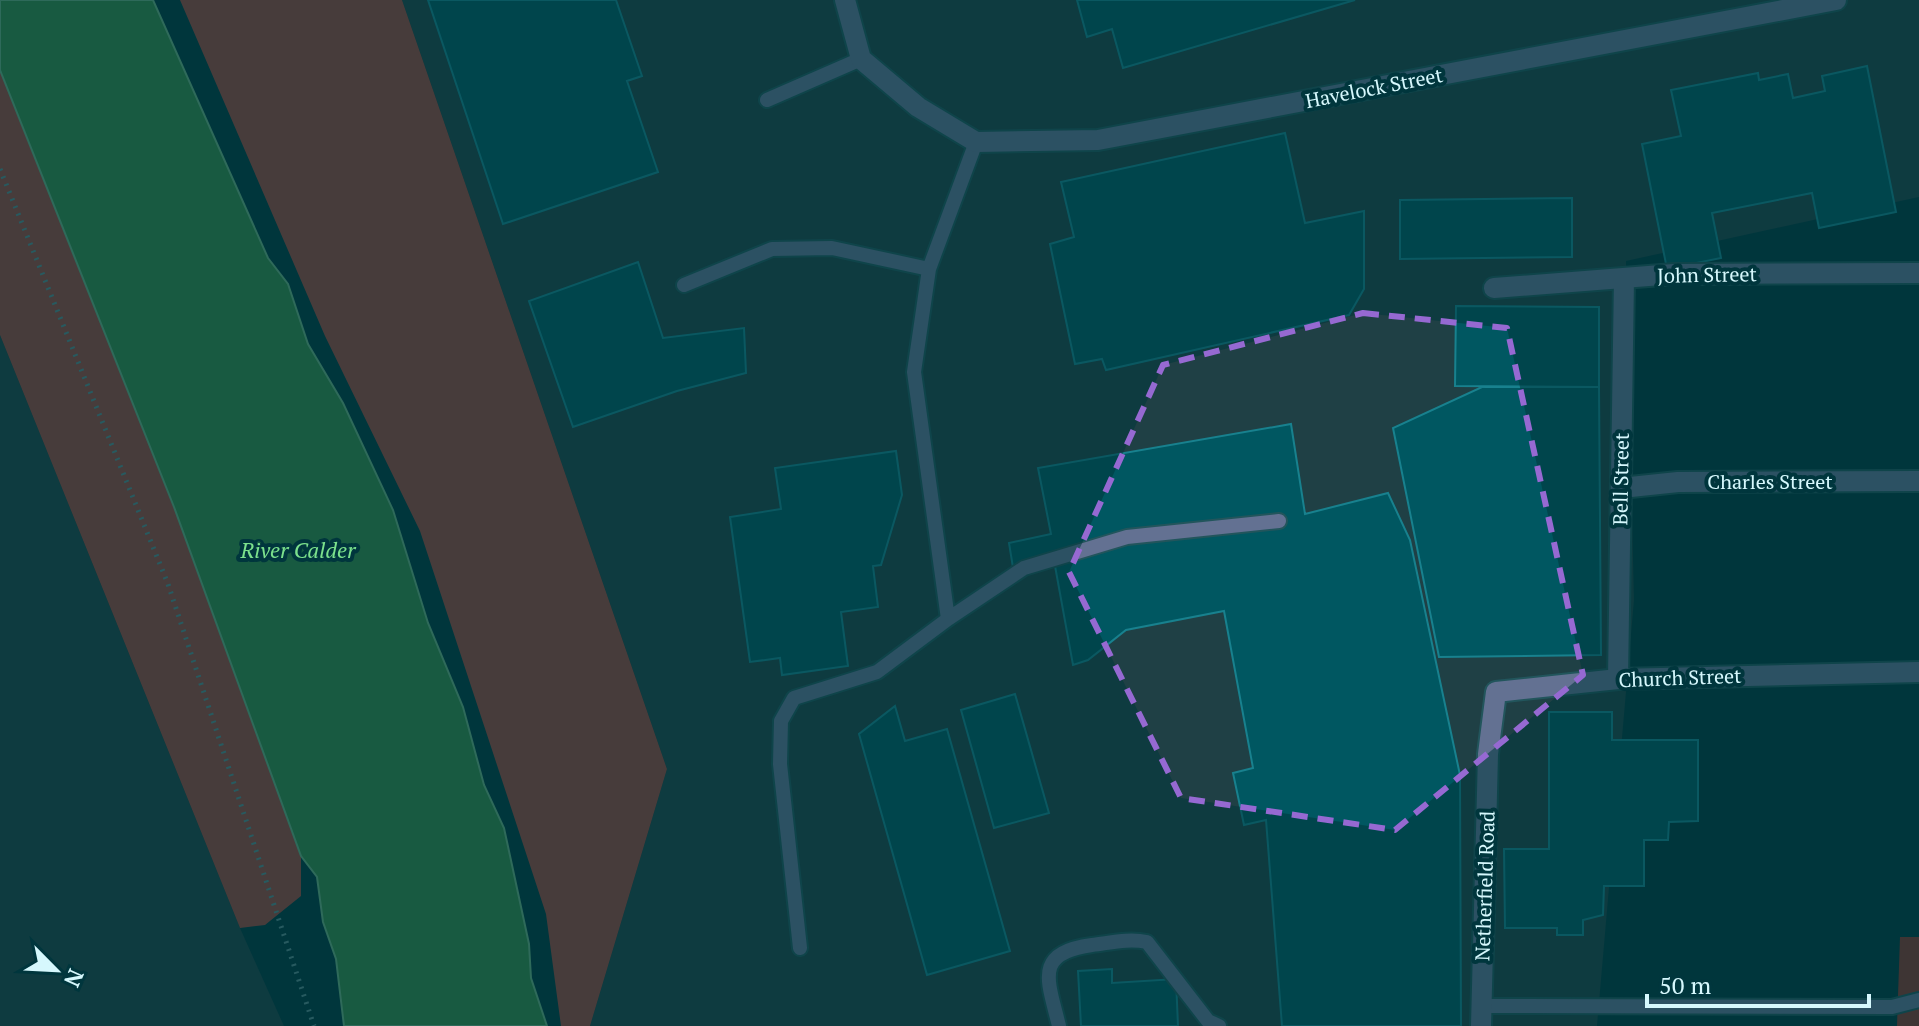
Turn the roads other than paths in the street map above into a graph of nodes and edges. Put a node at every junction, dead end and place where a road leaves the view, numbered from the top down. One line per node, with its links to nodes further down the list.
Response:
1 (845, 0): 3 (street)
2 (1836, 0): 5 (street, Havelock Street)
3 (861, 59): 4 (lane); 5 (street)
4 (767, 100)
5 (976, 142): 6 (lane)
6 (929, 269): 9 (lane); 14 (lane)
7 (1919, 273): 8 (street, John Street)
8 (1624, 278): 10 (street, John Street); 12 (street, Bell Street)
9 (684, 285)
10 (1494, 288)
11 (1919, 481): 12 (street, Charles Street)
12 (1621, 488): 16 (street, Bell Street)
13 (1279, 521): 14 (lane)
14 (948, 619): 18 (lane)
15 (1919, 672): 16 (street, Church Street)
16 (1618, 679): 17 (street, Church Street)
17 (1489, 746): 20 (street, Netherfield Road)
18 (800, 948)
19 (1919, 1000): 20 (lane)
20 (1482, 1016)
21 (1059, 1026): 22 (lane)
22 (1219, 1026)

